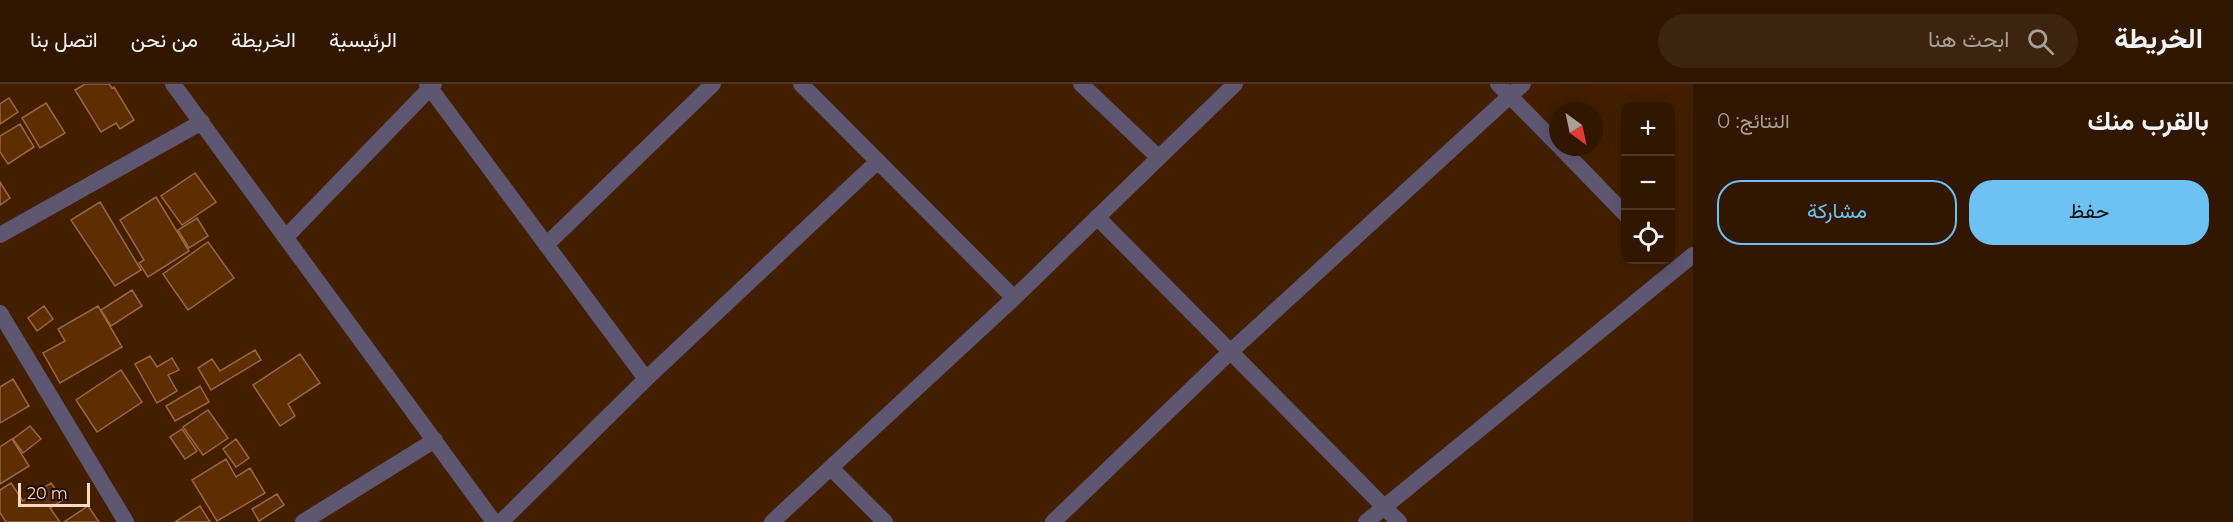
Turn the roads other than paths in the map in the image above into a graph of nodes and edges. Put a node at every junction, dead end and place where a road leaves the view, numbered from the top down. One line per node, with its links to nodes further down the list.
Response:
1 (173, 84): 9 (street)
2 (713, 84): 18 (street)
3 (801, 84): 13 (street)
4 (1081, 84): 12 (street)
5 (1235, 84): 12 (street)
6 (1523, 84): 8 (street)
7 (430, 85): 17 (street); 18 (street)
8 (1504, 90): 10 (street); 24 (street)
9 (202, 122): 16 (street); 17 (street)
10 (1549, 136)
11 (1569, 156): 14 (street)
12 (1158, 157): 15 (street)
13 (878, 161): 22 (street); 25 (street)
14 (1622, 210)
15 (1097, 217): 22 (street); 24 (street)
16 (0, 235)
17 (286, 237): 26 (street)
18 (546, 245): 25 (street)
19 (1693, 255): 20 (street)
20 (1675, 263)
21 (1673, 264): 28 (street)
22 (1014, 298): 27 (street)
23 (0, 313): 29 (street)
24 (1229, 353): 28 (street); 35 (street)
25 (646, 379): 32 (street)
26 (435, 440): 30 (street); 31 (street)
27 (831, 468): 33 (street); 34 (street)
28 (1385, 507): 36 (street); 37 (street)
29 (126, 522)
30 (303, 522)
31 (494, 522)
32 (501, 522)
33 (772, 522)
34 (885, 522)
35 (1053, 522)
36 (1366, 522)
37 (1399, 522)

